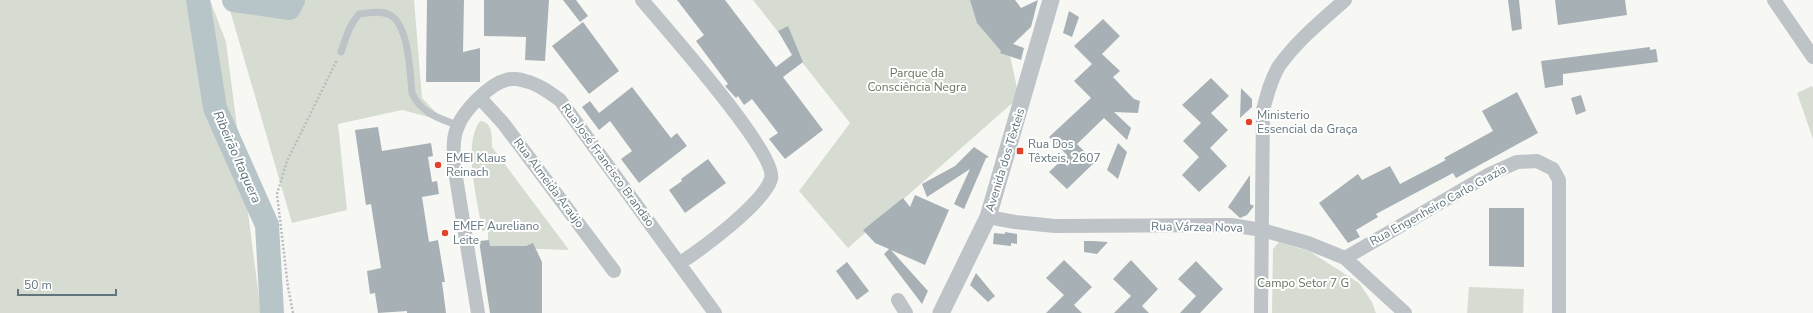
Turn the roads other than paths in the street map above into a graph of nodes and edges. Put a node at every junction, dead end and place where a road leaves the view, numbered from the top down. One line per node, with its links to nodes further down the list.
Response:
1 (642, 0): 12 (street)
2 (1051, 0): 9 (street, Avenida dos Têxteis)
3 (1345, 0): 10 (street)
4 (1774, 0): 6 (street)
5 (341, 52): 8 (lane)
6 (1813, 57)
7 (480, 98): 8 (street, Rua José Francisco Brandão); 12 (street, Rua José Francisco Brandão); 13 (street, Rua Almeida Araújo)
8 (458, 126): 15 (street, Rua José Francisco Brandão)
9 (988, 217): 10 (street, Rua Várzea Nova); 18 (street, Avenida dos Têxteis)
10 (1262, 230): 11 (street, Rua Várzea Nova); 19 (street)
11 (1345, 258): 20 (street, Rua Várzea Nova); 21 (street, Rua Engenheiro Carlo Grazia)
12 (680, 263): 16 (street, Rua José Francisco Brandão)
13 (614, 271)
14 (898, 300): 17 (street)
15 (478, 313)
16 (715, 313)
17 (906, 313)
18 (941, 313)
19 (1261, 313)
20 (1405, 313)
21 (1559, 313)

